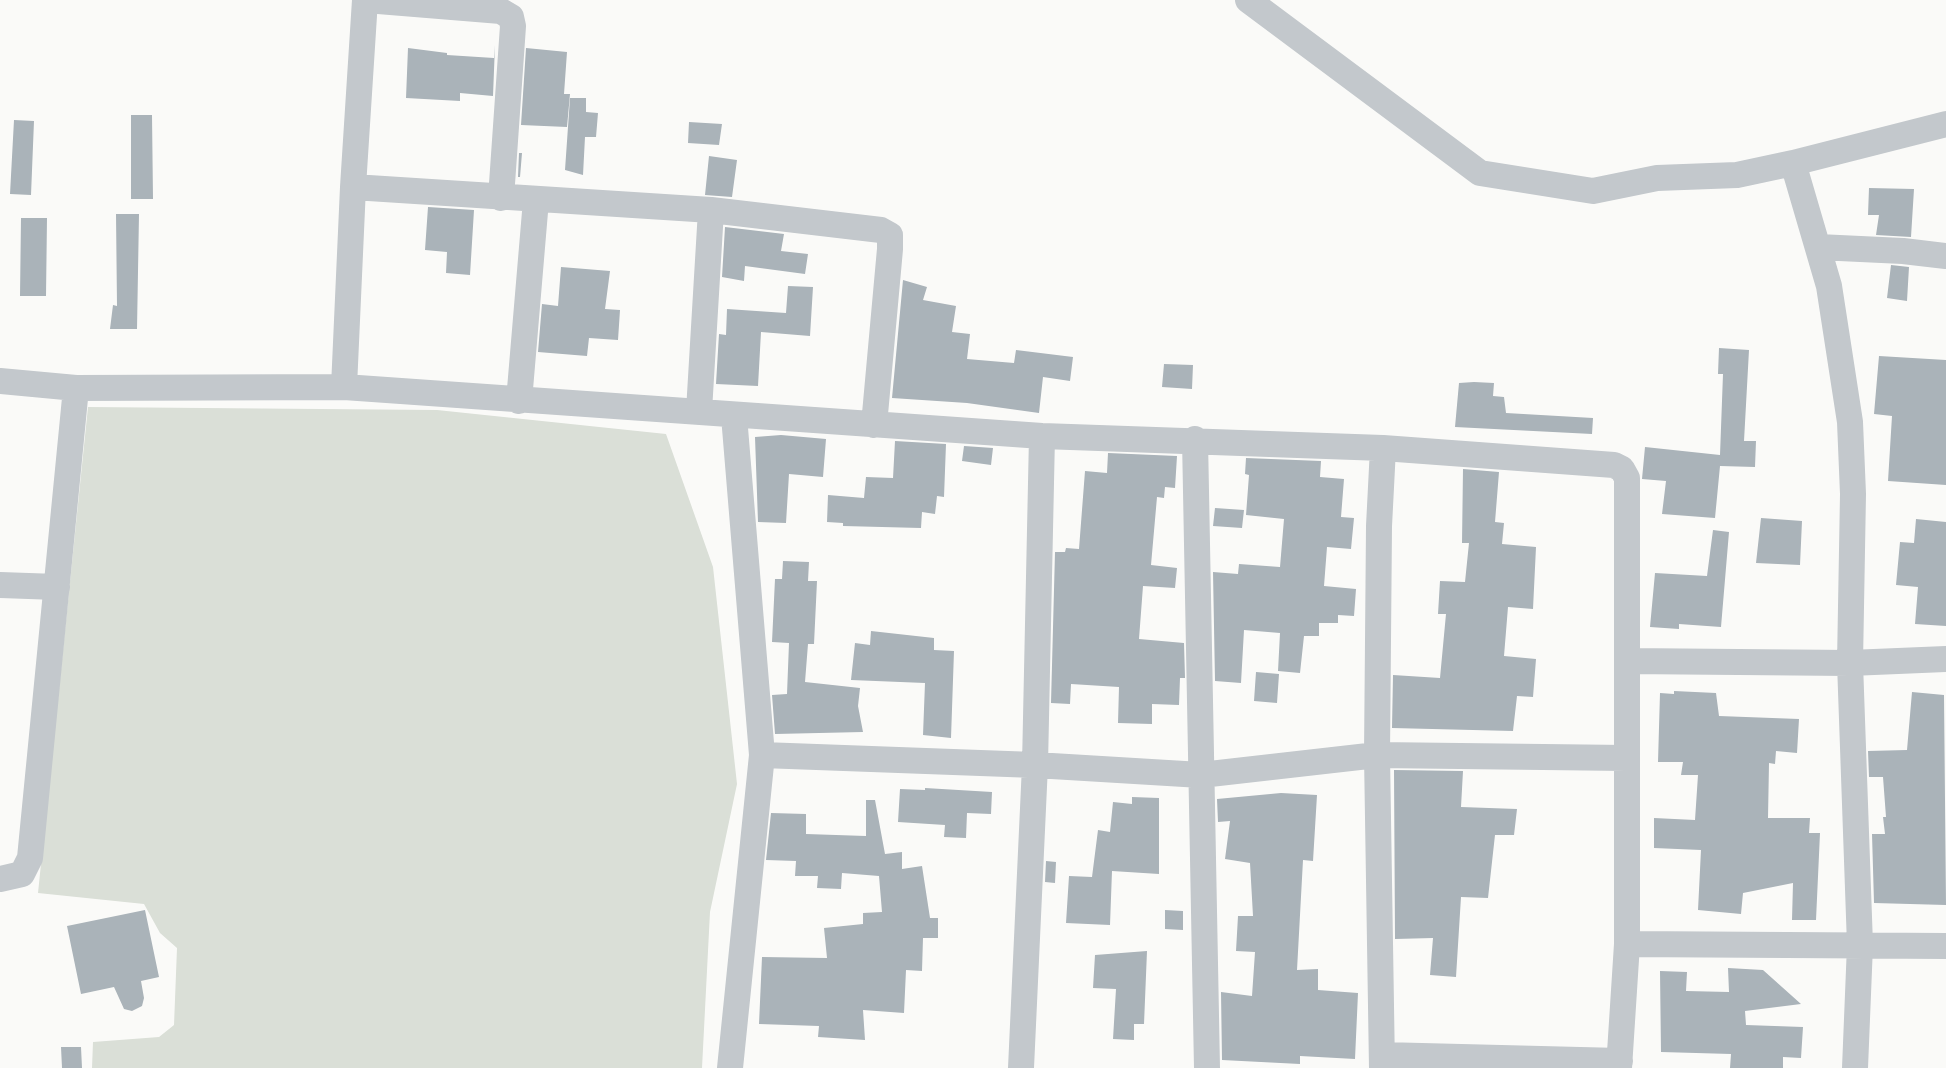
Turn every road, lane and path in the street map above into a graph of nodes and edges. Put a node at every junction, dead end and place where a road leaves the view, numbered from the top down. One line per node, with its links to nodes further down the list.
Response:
1 (366, 0): 5 (street); 6 (street)
2 (1248, 0): 4 (street)
3 (1946, 124): 4 (street)
4 (1793, 163): 9 (street)
5 (352, 187): 6 (street); 12 (street)
6 (501, 198): 7 (street)
7 (536, 200): 8 (street); 14 (street)
8 (711, 210): 15 (street); 17 (street)
9 (1818, 247): 10 (street); 25 (street)
10 (1946, 256)
11 (0, 381): 13 (street)
12 (344, 387): 13 (street); 14 (street)
13 (76, 388): 22 (street)
14 (519, 401): 15 (street)
15 (699, 411): 16 (street)
16 (734, 416): 17 (street); 26 (street)
17 (874, 425): 18 (street)
18 (1042, 436): 19 (street); 29 (street)
19 (1195, 439): 20 (street); 30 (street)
20 (1383, 448): 24 (street); 27 (street)
21 (0, 585): 22 (street)
22 (57, 586): 31 (street)
23 (1946, 658): 25 (street)
24 (1627, 661): 25 (street); 28 (street)
25 (1850, 663): 33 (street)
26 (762, 755): 29 (street); 37 (street)
27 (1377, 755): 28 (street); 30 (street); 35 (street)
28 (1626, 758): 32 (street)
29 (1035, 765): 30 (street); 38 (street)
30 (1201, 776): 39 (street)
31 (0, 879)
32 (1627, 945): 33 (street); 36 (street)
33 (1860, 945): 34 (street); 40 (street)
34 (1946, 946)
35 (1382, 1061): 36 (street)
36 (1620, 1065)
37 (730, 1068)
38 (1021, 1068)
39 (1207, 1068)
40 (1855, 1068)

